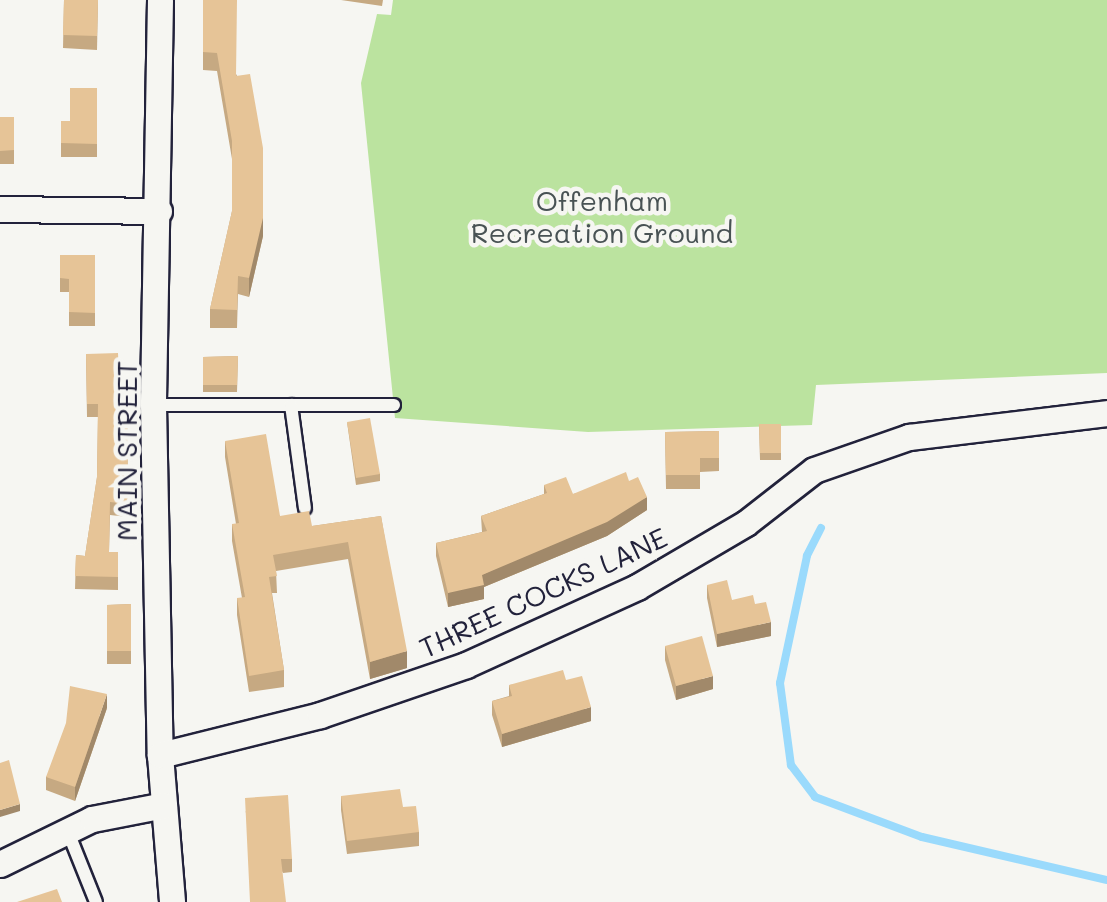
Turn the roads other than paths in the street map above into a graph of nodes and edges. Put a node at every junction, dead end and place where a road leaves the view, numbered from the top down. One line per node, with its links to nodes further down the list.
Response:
1 (160, 0): 3 (street, MAIN STREET)
2 (0, 209): 3 (street)
3 (160, 212): 4 (street, MAIN STREET)
4 (154, 405): 5 (lane); 9 (street, MAIN STREET)
5 (290, 405): 6 (lane); 8 (lane)
6 (394, 405)
7 (1107, 413): 9 (street, THREE COCKS LANE)
8 (306, 508)
9 (160, 754): 10 (street, MAIN STREET)
10 (164, 805): 11 (street); 14 (street, MAIN STREET)
11 (68, 832): 12 (street); 13 (lane)
12 (0, 864)
13 (96, 902)
14 (172, 902)

